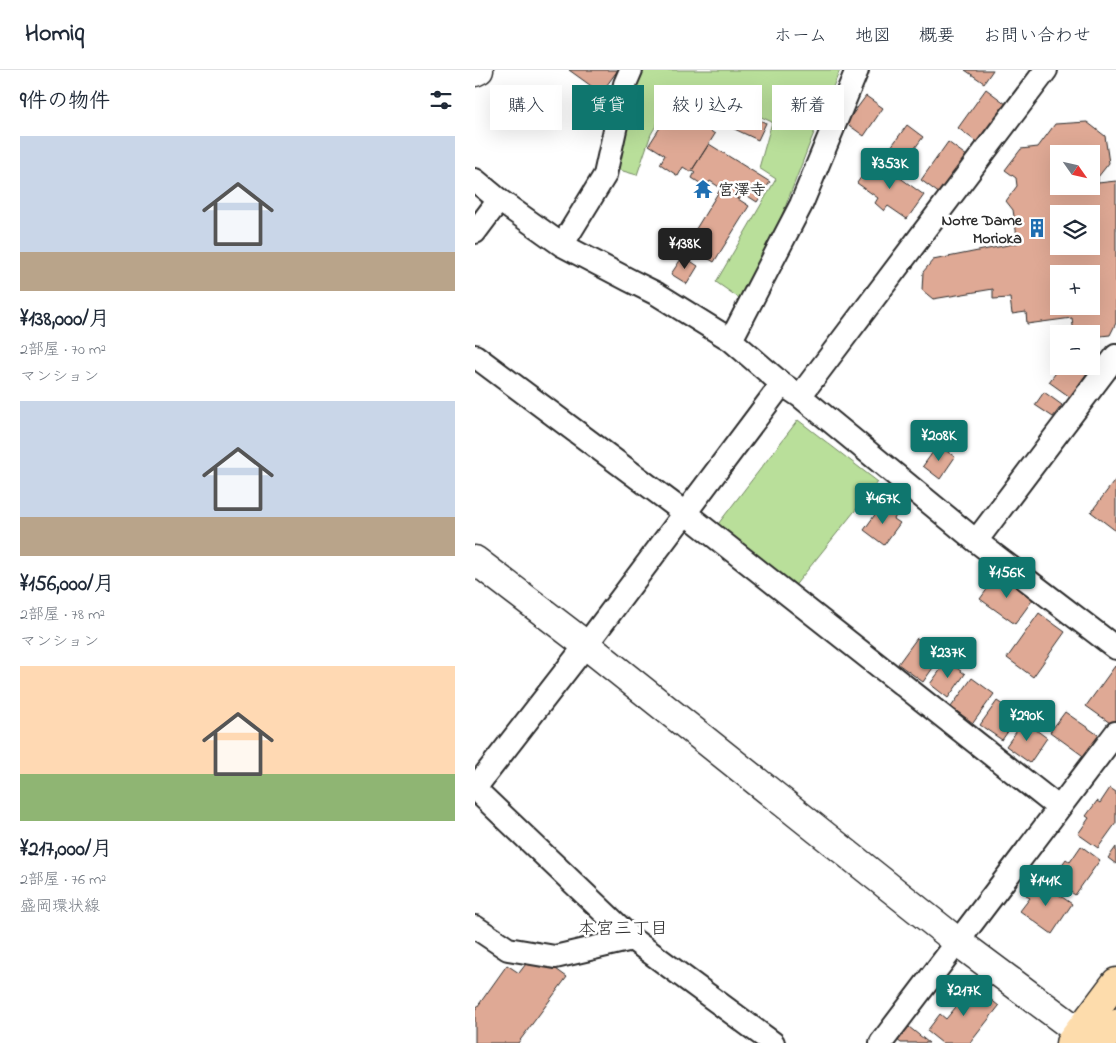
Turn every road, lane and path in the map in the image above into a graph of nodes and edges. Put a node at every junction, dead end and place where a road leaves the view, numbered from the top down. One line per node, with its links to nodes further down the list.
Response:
1 (479, 70): 5 (street)
2 (631, 70): 9 (street)
3 (857, 70): 10 (street)
4 (1046, 70): 13 (street)
5 (475, 72)
6 (475, 180): 7 (street)
7 (499, 200): 8 (street); 9 (street)
8 (475, 232)
9 (562, 245): 10 (street)
10 (731, 340): 13 (street)
11 (475, 356): 14 (street)
12 (1116, 356): 15 (street)
13 (791, 390): 14 (street); 15 (street)
14 (685, 513): 17 (street); 21 (street)
15 (976, 541): 18 (street)
16 (475, 560): 17 (street)
17 (586, 645): 20 (street); 24 (street)
18 (1116, 648)
19 (1116, 733): 21 (street)
20 (475, 788): 23 (street)
21 (1059, 808): 24 (street)
22 (475, 927): 23 (street)
23 (632, 939): 28 (street)
24 (957, 942): 27 (street); 29 (street)
25 (1116, 982): 27 (main road)
26 (1116, 1024): 27 (main road)
27 (1086, 1040)
28 (770, 1042)
29 (881, 1043)

